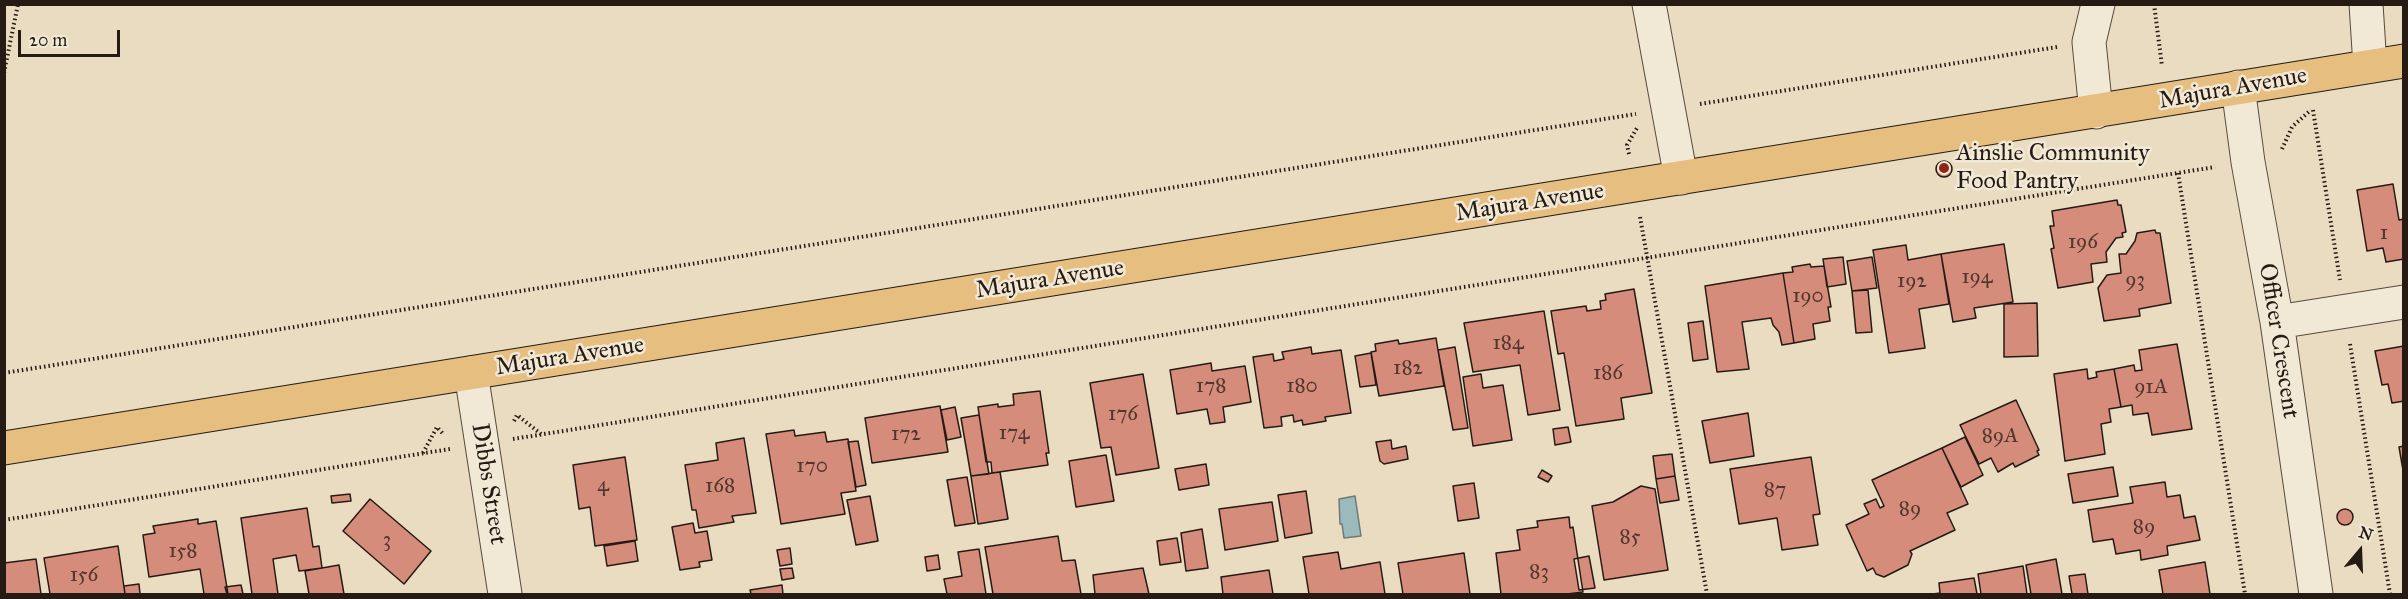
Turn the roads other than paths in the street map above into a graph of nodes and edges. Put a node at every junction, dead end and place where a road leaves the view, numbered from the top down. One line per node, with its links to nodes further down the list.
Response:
1 (1650, 4): 8 (street)
2 (2098, 4): 7 (street)
3 (2366, 4): 5 (street)
4 (2403, 61): 5 (main road, Majura Avenue)
5 (2370, 66): 6 (main road, Majura Avenue)
6 (2238, 87): 7 (main road, Majura Avenue); 10 (street, Officer Crescent)
7 (2096, 112): 8 (main road, Majura Avenue)
8 (1681, 178): 11 (main road, Majura Avenue)
9 (2403, 302): 10 (street)
10 (2277, 322): 14 (street, Officer Crescent)
11 (471, 373): 12 (main road, Majura Avenue); 13 (street, Dibbs Street)
12 (4, 448)
13 (505, 594)
14 (2316, 594)

